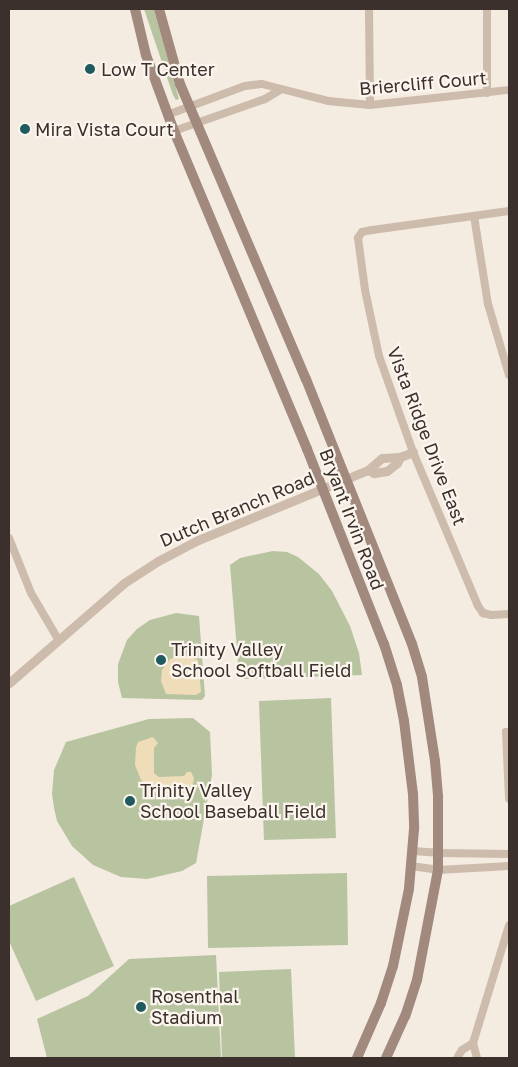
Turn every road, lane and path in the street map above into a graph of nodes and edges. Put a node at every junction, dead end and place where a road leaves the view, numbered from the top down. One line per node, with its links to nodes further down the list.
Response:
1 (135, 9): 12 (main road, Bryant Irvin Road)
2 (158, 9): 11 (main road, Bryant Irvin Road)
3 (369, 9): 10 (street)
4 (487, 9): 8 (street)
5 (237, 90): 6 (street, Briercliff Court); 9 (street); 11 (street, Briercliff Court)
6 (280, 90): 9 (street); 10 (street, Briercliff Court)
7 (509, 90): 8 (street, Briercliff Court)
8 (487, 93): 10 (street, Briercliff Court)
9 (242, 105): 13 (street)
10 (370, 105)
11 (190, 107): 12 (street, Briercliff Court); 13 (main road, Bryant Irvin Road)
12 (167, 115): 14 (main road, Bryant Irvin Road)
13 (196, 123): 14 (street); 21 (main road, Bryant Irvin Road)
14 (174, 131): 22 (main road, Bryant Irvin Road)
15 (509, 211): 16 (street)
16 (474, 216): 17 (street); 18 (street, Vista Ridge Drive East)
17 (509, 375)
18 (413, 452): 19 (street, Dutch Branch Road); 24 (street, Vista Ridge Drive East)
19 (400, 457): 20 (street, Dutch Branch Road); 20 (street, Dutch Branch Road)
20 (368, 470): 21 (street, Dutch Branch Road)
21 (346, 479): 22 (street, Dutch Branch Road); 30 (main road, Bryant Irvin Road)
22 (322, 490): 25 (street, Dutch Branch Road); 29 (main road, Bryant Irvin Road)
23 (9, 538): 25 (street)
24 (509, 614)
25 (58, 639): 26 (street, Dutch Branch Road)
26 (9, 683)
27 (508, 732): 28 (street)
28 (509, 798)
29 (412, 851): 30 (street); 32 (main road, Bryant Irvin Road)
30 (438, 854): 31 (street); 34 (main road, Bryant Irvin Road)
31 (509, 854)
32 (411, 866): 34 (street); 37 (main road, Bryant Irvin Road)
33 (509, 866): 34 (street)
34 (438, 870): 38 (main road, Bryant Irvin Road)
35 (509, 928): 36 (street)
36 (473, 1044): 39 (street); 40 (street)
37 (357, 1058)
38 (386, 1058)
39 (457, 1058)
40 (477, 1058)

